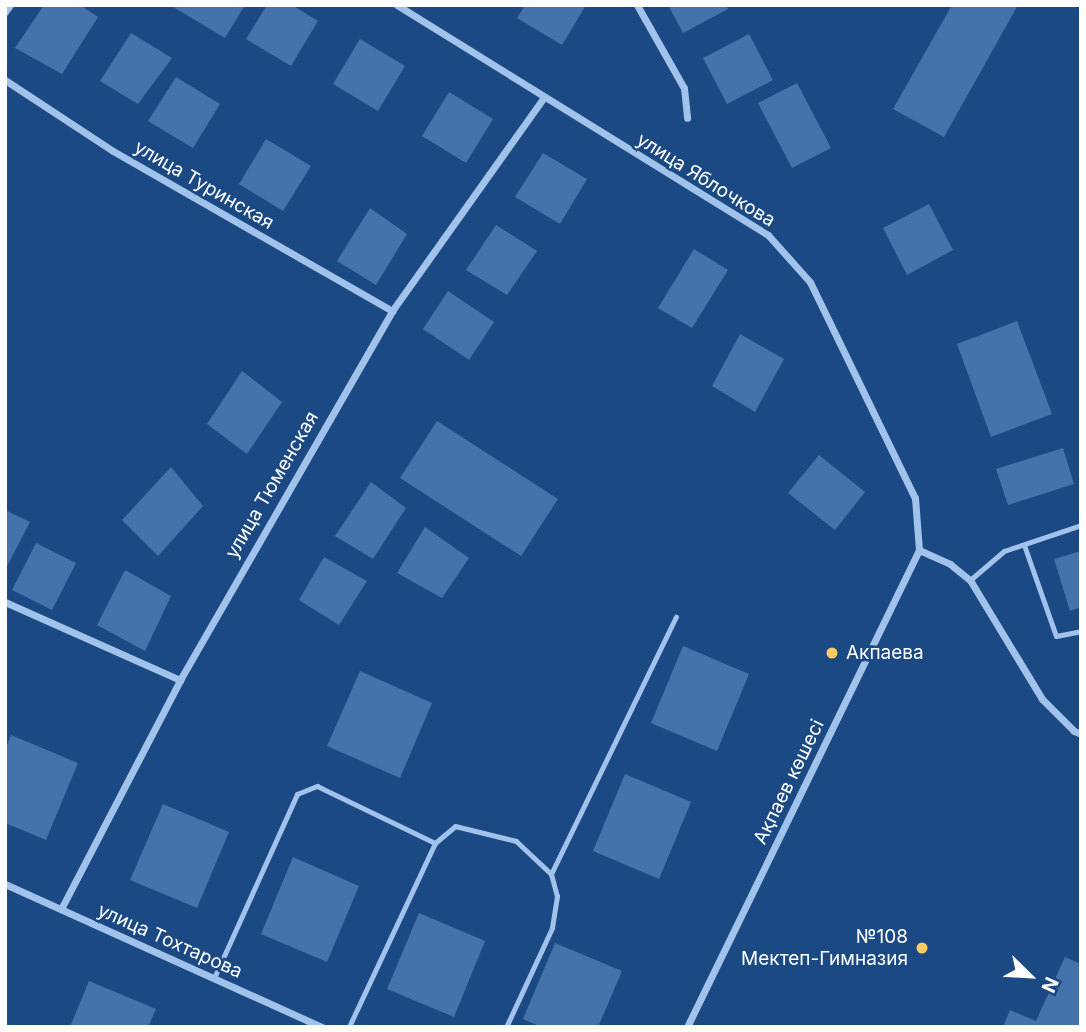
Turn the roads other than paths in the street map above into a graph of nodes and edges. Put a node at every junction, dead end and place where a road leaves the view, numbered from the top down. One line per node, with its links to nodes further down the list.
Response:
1 (10, 5): 4 (street)
2 (397, 5): 6 (street, улица Яблочкова)
3 (637, 5): 7 (street)
4 (5, 12)
5 (5, 80): 8 (street, улица Туринская)
6 (544, 97): 8 (street, улица Тюменская); 11 (street, улица Яблочкова)
7 (687, 118)
8 (392, 312): 16 (street, улица Тюменская)
9 (1081, 525): 10 (lane)
10 (1024, 545): 12 (lane); 15 (lane)
11 (919, 550): 12 (street); 26 (street, Ақпаев көшесі)
12 (970, 580): 17 (street)
13 (5, 602): 16 (street)
14 (676, 617): 19 (lane)
15 (1081, 631)
16 (180, 680): 21 (street, улица Тюменская)
17 (1081, 734)
18 (435, 843): 19 (lane); 22 (lane); 24 (lane)
19 (551, 874): 25 (lane)
20 (5, 884): 21 (street, улица Тохтарова)
21 (61, 909): 22 (street, улица Тохтарова)
22 (214, 978): 23 (street, улица Тохтарова)
23 (322, 1027)
24 (349, 1027)
25 (506, 1027)
26 (687, 1027)

